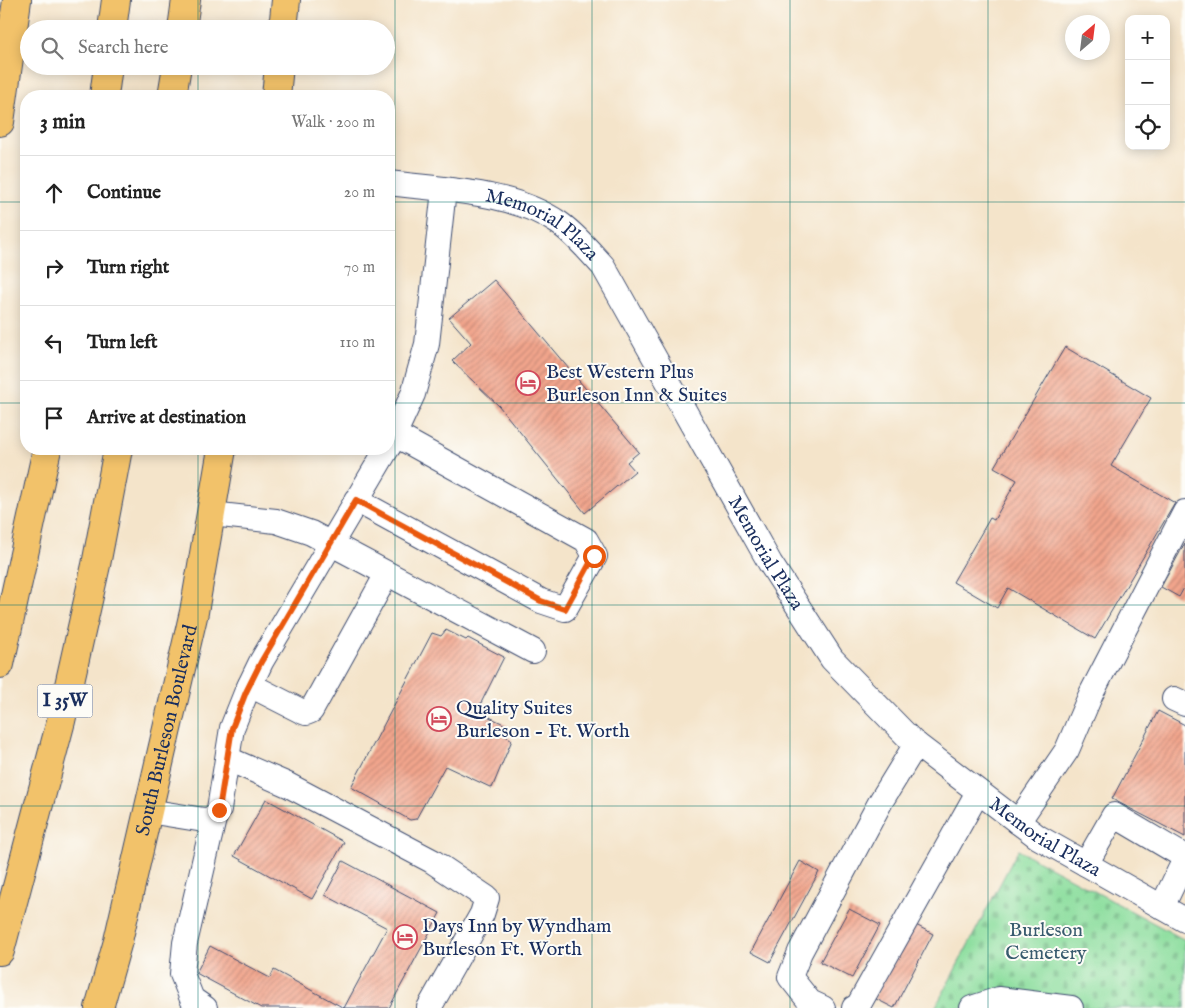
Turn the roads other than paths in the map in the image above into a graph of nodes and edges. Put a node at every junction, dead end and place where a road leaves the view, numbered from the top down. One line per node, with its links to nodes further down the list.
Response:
1 (17, 0): 14 (main road)
2 (116, 0): 5 (main road)
3 (186, 0): 6 (main road)
4 (286, 0): 7 (main road)
5 (113, 20)
6 (183, 20)
7 (284, 20)
8 (107, 75): 11 (main road)
9 (176, 75): 12 (main road)
10 (278, 75): 13 (main road)
11 (105, 90)
12 (173, 90)
13 (277, 90)
14 (0, 122)
15 (395, 183): 16 (street, Memorial Plaza)
16 (444, 190): 17 (street); 31 (street, Memorial Plaza)
17 (395, 432)
18 (395, 445): 23 (street)
19 (46, 455): 29 (main road)
20 (117, 455): 41 (main road, I 35W)
21 (221, 455): 25 (main road, South Burleson Boulevard)
22 (383, 455): 23 (street)
23 (356, 500): 26 (street)
24 (1185, 512): 36 (street)
25 (210, 514): 26 (street); 34 (main road, South Burleson Boulevard)
26 (330, 544): 27 (street); 30 (street)
27 (387, 574): 28 (street); 30 (street)
28 (533, 651)
29 (0, 664)
30 (250, 684): 32 (street)
31 (916, 744): 33 (street, Memorial Plaza); 45 (street)
32 (228, 759): 35 (street); 44 (street)
33 (978, 792): 36 (street, Memorial Plaza); 46 (street)
34 (148, 811): 35 (street); 42 (main road, South Burleson Boulevard)
35 (214, 819): 43 (street)
36 (1018, 822): 38 (street, Memorial Plaza)
37 (1185, 858): 38 (street); 39 (street)
38 (1086, 864): 39 (street, Memorial Plaza)
39 (1162, 907): 40 (street, Memorial Plaza)
40 (1185, 920)
41 (0, 951)
42 (99, 1008)
43 (205, 1008)
44 (429, 1008)
45 (823, 1008)
46 (854, 1008)
47 (972, 1008): 48 (street)
48 (1071, 1008)

